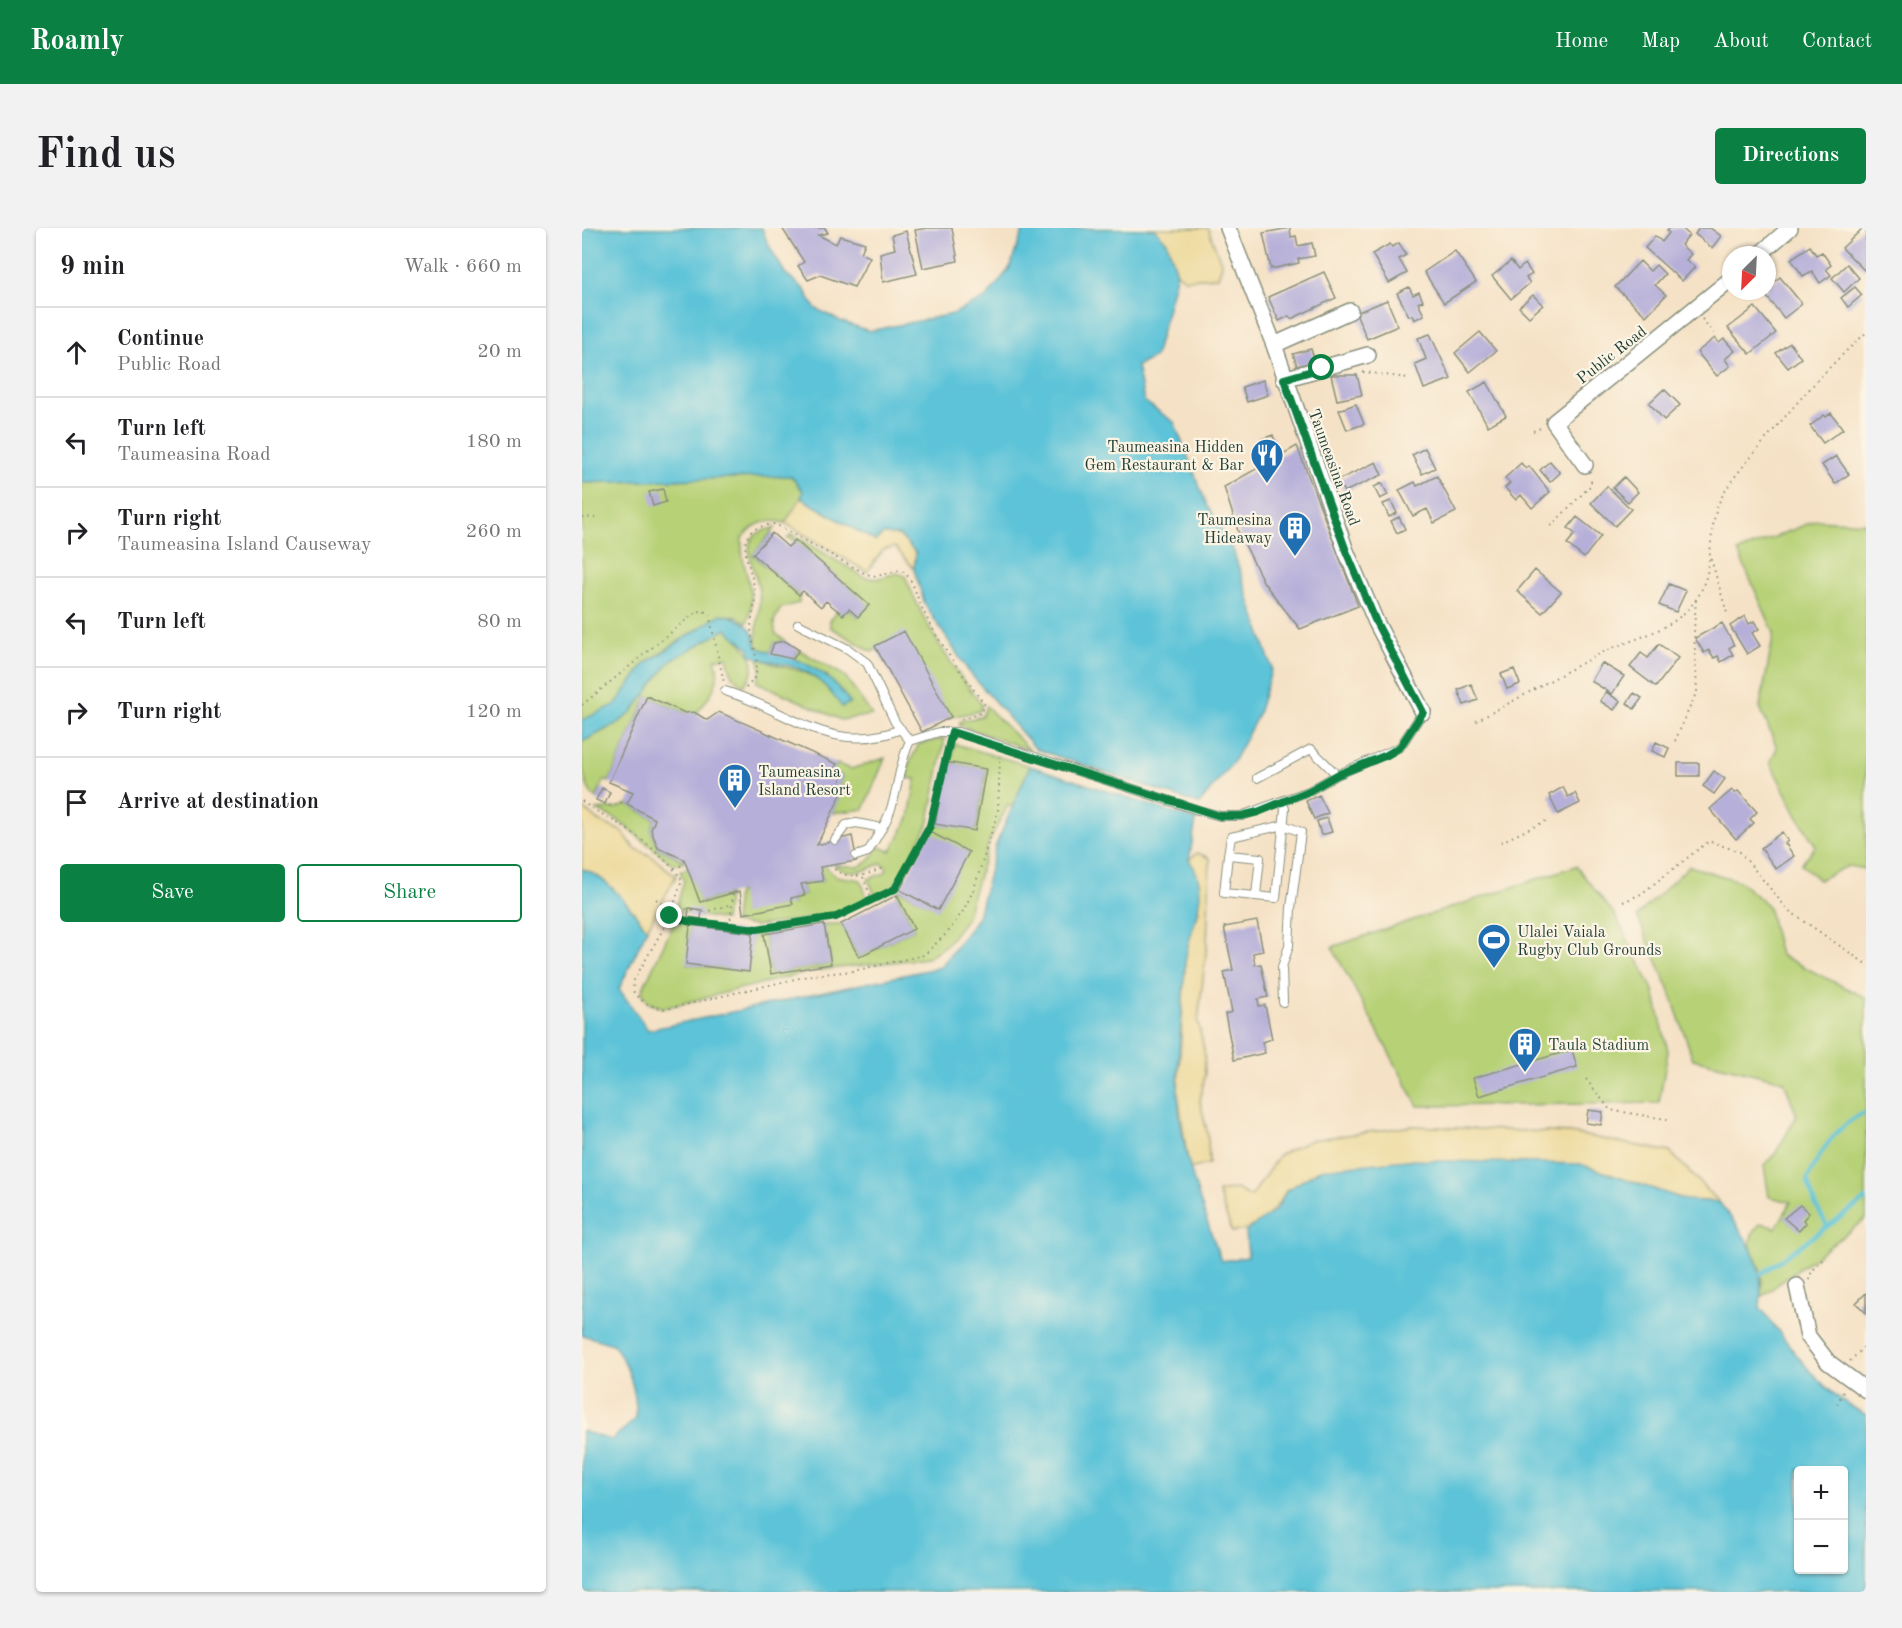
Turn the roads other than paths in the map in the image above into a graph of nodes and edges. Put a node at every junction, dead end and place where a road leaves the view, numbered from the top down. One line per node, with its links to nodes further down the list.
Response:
1 (1228, 228): 6 (street, Taumeasina Road)
2 (1790, 228): 3 (street)
3 (1769, 246)
4 (1722, 287): 9 (street, Public Road)
5 (1350, 311): 6 (street)
6 (1274, 345): 8 (street, Taumeasina Road)
7 (1368, 355): 8 (street)
8 (1284, 379): 12 (street, Taumeasina Road)
9 (1585, 465)
10 (798, 624): 13 (lane)
11 (725, 692): 13 (lane)
12 (1423, 712): 15 (lane)
13 (901, 729): 14 (lane)
14 (910, 741): 17 (lane); 19 (lane)
15 (1337, 775): 16 (lane); 17 (lane)
16 (1257, 778)
17 (1282, 801): 18 (lane)
18 (1284, 825): 21 (lane); 23 (lane); 24 (lane)
19 (882, 828): 20 (lane); 22 (lane)
20 (835, 840)
21 (1228, 855): 23 (lane); 23 (lane)
22 (856, 856)
23 (1256, 895)
24 (1283, 1002)
25 (1797, 1286): 26 (street)
26 (1866, 1390)

